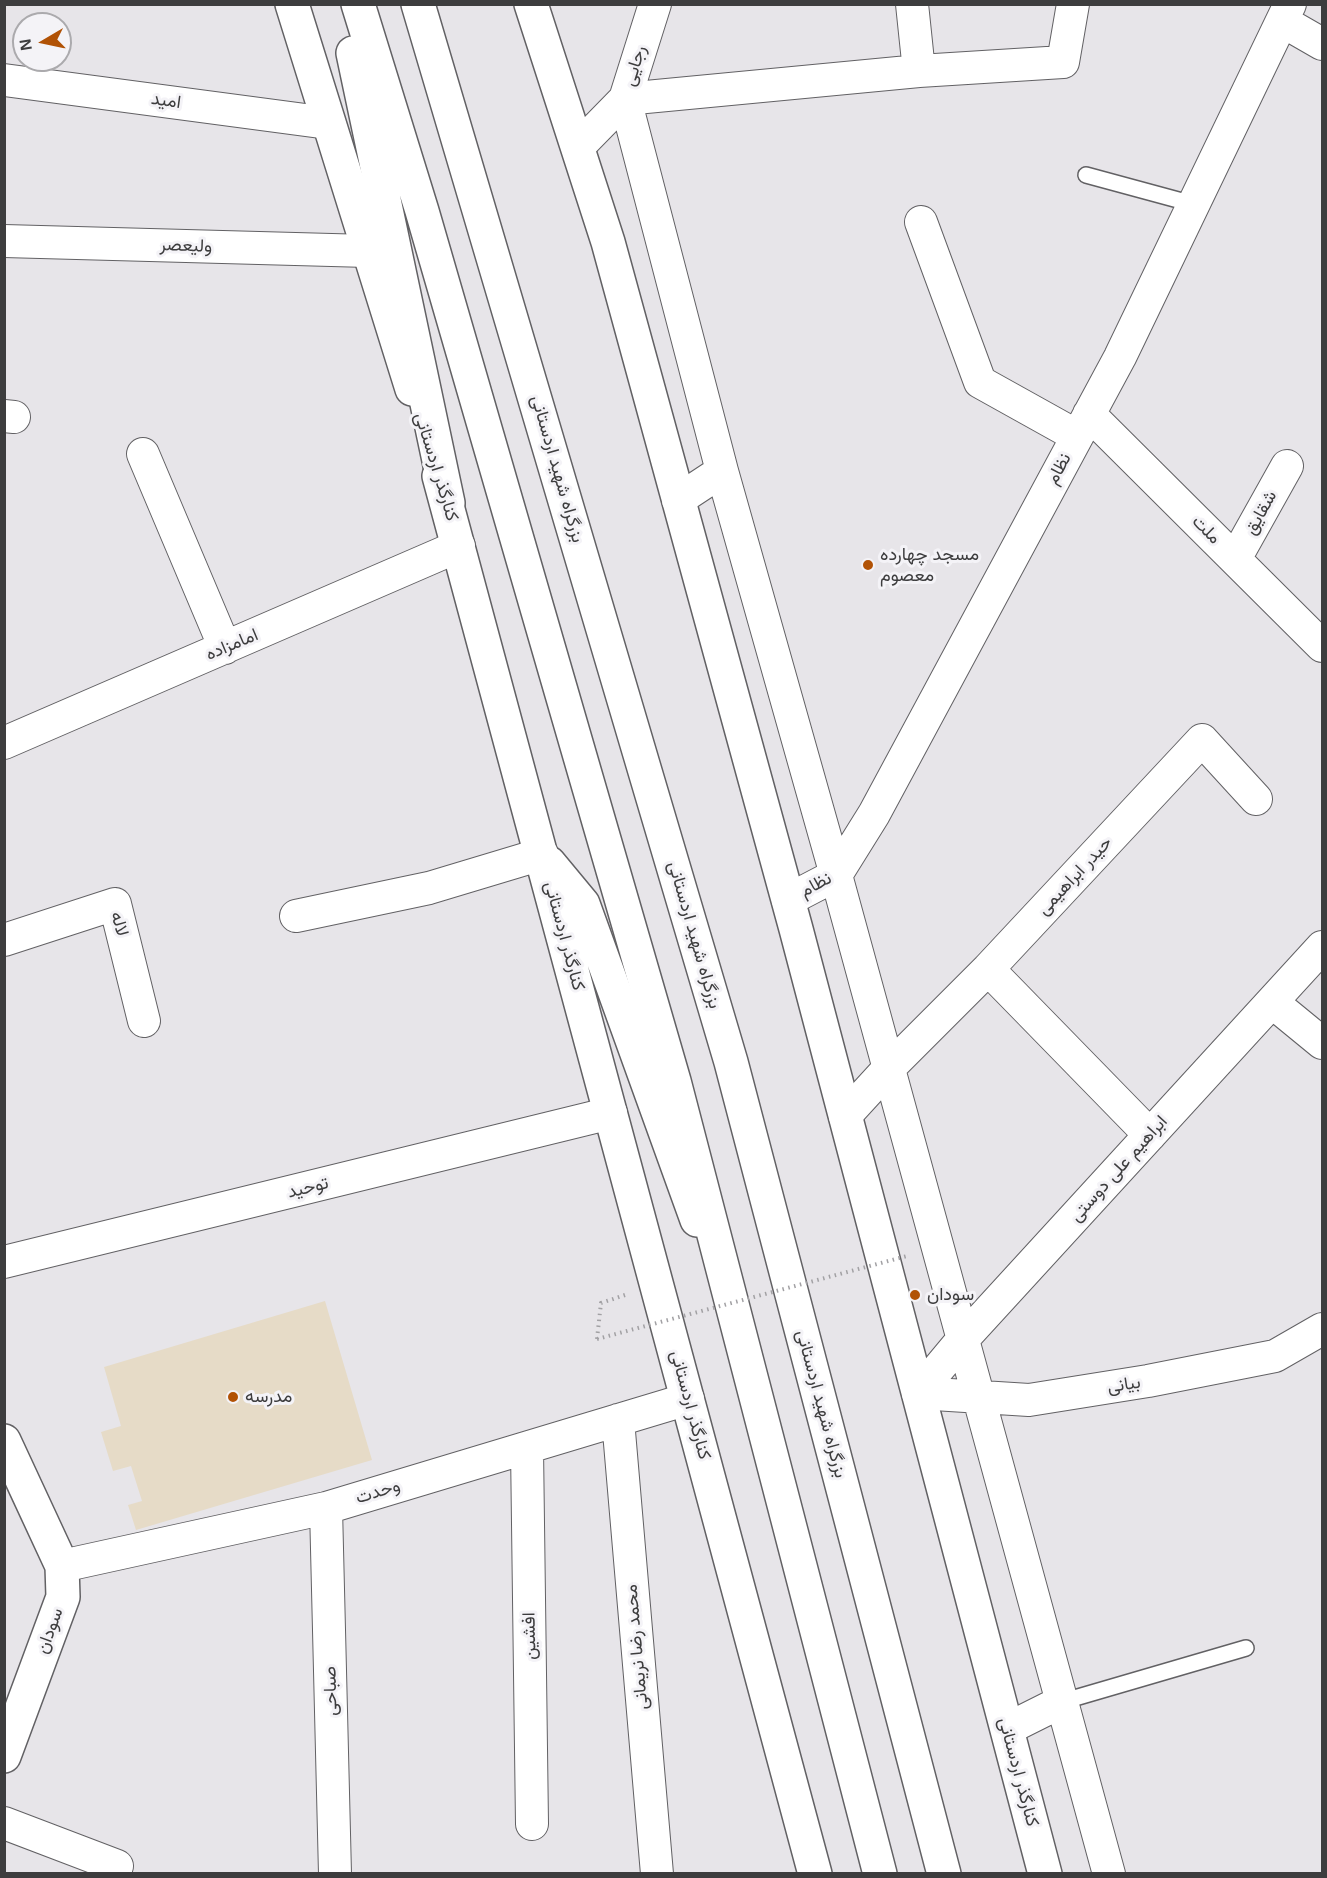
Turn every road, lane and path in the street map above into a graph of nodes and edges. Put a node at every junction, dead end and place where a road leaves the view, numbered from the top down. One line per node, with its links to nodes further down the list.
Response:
1 (292, 4): 16 (main road, کنارگذر اردستانی)
2 (342, 4): 28 (main road)
3 (357, 4): 54 (main road)
4 (418, 4): 12 (main road, بزرگراه شهید اردستانی)
5 (430, 4): 12 (main road)
6 (531, 4): 17 (main road, کنارگذر اردستانی)
7 (655, 4): 15 (street, رجایی)
8 (912, 4): 13 (street)
9 (1073, 4): 13 (street)
10 (1286, 13): 11 (street); 19 (street, نظام)
11 (1323, 44)
12 (431, 49): 74 (main road, بزرگراه شهید اردستانی)
13 (919, 71): 15 (street)
14 (4, 80): 16 (street, امید)
15 (625, 99): 17 (street, رجایی); 26 (street)
16 (328, 123): 22 (main road, کنارگذر اردستانی)
17 (579, 146): 27 (main road, کنارگذر اردستانی)
18 (1086, 175): 19 (lane)
19 (1193, 204): 23 (street, نظام)
20 (921, 222): 23 (street, ملت)
21 (4, 241): 22 (street, ولیعصر)
22 (368, 251): 28 (main road, کنارگذر اردستانی)
23 (1083, 425): 30 (street, ملت); 36 (street, نظام)
24 (144, 454): 32 (street)
25 (1287, 466): 30 (street, شقایق)
26 (722, 471): 27 (street); 36 (street)
27 (678, 500): 37 (main road, کنارگذر اردستانی)
28 (448, 503): 29 (main road, کنارگذر اردستانی)
29 (459, 546): 32 (street, امامزاده); 35 (main road, کنارگذر اردستانی)
30 (1235, 559): 31 (street, ملت)
31 (1323, 646)
32 (225, 648): 33 (street, امامزاده)
33 (4, 743)
34 (1256, 799): 41 (street, حیدر ابراهیمی)
35 (542, 854): 38 (street); 46 (main road, کنارگذر اردستانی); 54 (main road)
36 (836, 875): 37 (street, نظام); 45 (street)
37 (788, 900): 47 (main road, کنارگذر اردستانی)
38 (296, 916)
39 (4, 940): 43 (street, لاله)
40 (1323, 947): 42 (street, ابراهیم علی دوستی)
41 (988, 969): 45 (street, حیدر ابراهیمی); 48 (street)
42 (1272, 1002): 44 (street); 48 (street, ابراهیم علی دوستی)
43 (144, 1021)
44 (1323, 1043)
45 (889, 1068): 47 (street, حیدر ابراهیمی); 53 (street)
46 (611, 1113): 50 (street, توحید); 57 (main road, کنارگذر اردستانی)
47 (845, 1116): 55 (main road, کنارگذر اردستانی)
48 (1150, 1135): 53 (street, ابراهیم علی دوستی)
49 (907, 1256): 51 (path, bridge)
50 (4, 1262)
51 (601, 1303)
52 (1323, 1329): 56 (street, بیانی)
53 (963, 1339): 55 (street, ابراهیم علی دوستی); 56 (street)
54 (742, 1344): 73 (main road)
55 (918, 1394): 56 (street, بیانی); 65 (main road, کنارگذر اردستانی)
56 (979, 1398): 64 (street)
57 (688, 1399): 58 (street, وحدت); 72 (main road, کنارگذر اردستانی)
58 (618, 1420): 60 (street, وحدت); 71 (street, محمد رضا نریمانی)
59 (4, 1441): 62 (main road, سودان)
60 (527, 1448): 61 (street, وحدت); 68 (street, افشین)
61 (326, 1508): 62 (street, وحدت); 70 (street, صباحی)
62 (62, 1566): 66 (main road, سودان)
63 (1246, 1648): 64 (lane)
64 (1061, 1702): 65 (street); 76 (street)
65 (1007, 1729): 75 (main road, کنارگذر اردستانی)
66 (4, 1756)
67 (4, 1823): 69 (street)
68 (532, 1824)
69 (117, 1866)
70 (335, 1874)
71 (657, 1874)
72 (815, 1874)
73 (880, 1874)
74 (944, 1874)
75 (1045, 1874)
76 (1109, 1874)

